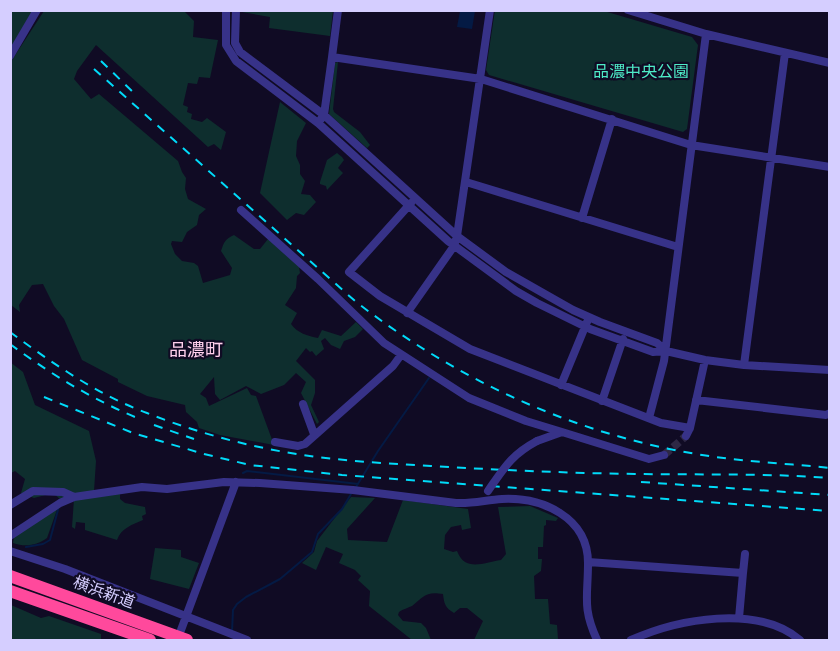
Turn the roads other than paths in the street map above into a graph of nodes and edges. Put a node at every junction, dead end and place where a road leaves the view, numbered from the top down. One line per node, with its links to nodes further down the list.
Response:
1 (37, 10): 10 (street)
2 (226, 10): 9 (street)
3 (236, 10): 9 (street)
4 (338, 10): 11 (street)
5 (490, 10): 13 (street)
6 (628, 10): 7 (street)
7 (705, 34): 8 (street); 17 (street)
8 (785, 53): 12 (street); 18 (street)
9 (236, 54): 14 (street); 16 (street)
10 (10, 56)
11 (332, 57): 13 (street); 14 (street)
12 (830, 63)
13 (481, 79): 15 (street); 20 (street)
14 (324, 115): 16 (street); 21 (street)
15 (612, 119): 17 (street); 24 (street)
16 (318, 123): 22 (street)
17 (691, 144): 18 (street); 27 (street)
18 (772, 158): 19 (street); 36 (street)
19 (830, 167)
20 (466, 182): 24 (street); 25 (street)
21 (416, 198): 22 (street); 25 (street)
22 (409, 206): 26 (street); 28 (street)
23 (242, 210): 34 (street)
24 (582, 218): 27 (street)
25 (457, 236): 26 (street); 29 (street)
26 (454, 246): 28 (street); 30 (street)
27 (678, 248): 33 (street)
28 (407, 313): 38 (street)
29 (589, 317): 30 (street); 31 (street)
30 (585, 327): 32 (street); 38 (street)
31 (626, 332): 32 (street); 33 (street)
32 (622, 342): 33 (street); 39 (street)
33 (666, 351): 35 (street); 43 (street)
34 (401, 355): 44 (street); 45 (street)
35 (705, 360): 36 (street); 40 (street)
36 (744, 365): 37 (street)
37 (830, 370)
38 (561, 385): 39 (street)
39 (602, 400): 43 (street)
40 (696, 400): 42 (street); 43 (street)
41 (303, 404): 45 (street)
42 (830, 413)
43 (649, 418)
44 (562, 432): 47 (street); 50 (street, bridge)
45 (314, 434): 46 (street)
46 (275, 442)
47 (664, 455)
48 (236, 482): 49 (street); 50 (street); 59 (street)
49 (74, 497): 51 (street); 52 (street)
50 (480, 503): 55 (street)
51 (10, 505)
52 (10, 537)
53 (10, 551): 59 (street)
54 (745, 554): 56 (street)
55 (588, 561): 56 (street); 64 (street)
56 (742, 573): 60 (street)
57 (10, 576): 61 (highway, 横浜新道)
58 (10, 591): 62 (highway, 横浜新道)
59 (186, 615): 61 (street); 63 (street)
60 (739, 618): 65 (street); 66 (street)
61 (184, 635)
62 (150, 640)
63 (247, 640)
64 (597, 640)
65 (631, 640)
66 (800, 640)

